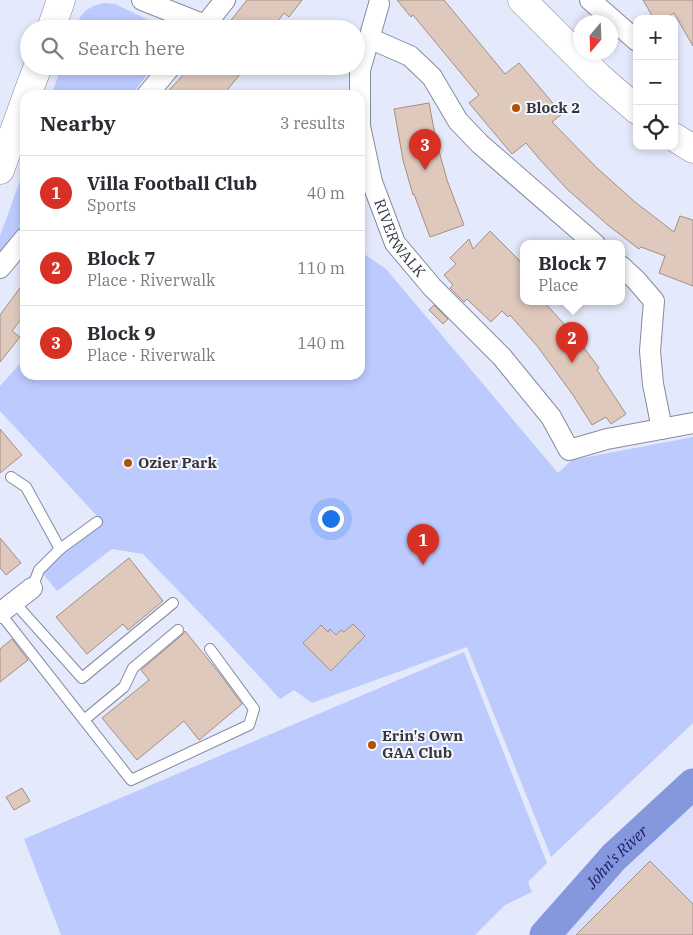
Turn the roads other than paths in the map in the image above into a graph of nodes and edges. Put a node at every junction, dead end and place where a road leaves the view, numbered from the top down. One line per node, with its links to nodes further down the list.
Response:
1 (61, 0): 7 (main road)
2 (142, 0): 8 (street)
3 (225, 0): 9 (street)
4 (522, 0): 19 (main road)
5 (590, 0): 11 (street)
6 (379, 4): 10 (street, RIVERWALK)
7 (54, 20)
8 (188, 20)
9 (209, 20)
10 (369, 38): 12 (street, RIVERWALK); 25 (street)
11 (633, 48)
12 (365, 52)
13 (35, 75): 16 (main road)
14 (163, 75): 17 (street)
15 (360, 75): 18 (street, RIVERWALK)
16 (29, 90)
17 (150, 90)
18 (360, 90)
19 (633, 106)
20 (20, 113): 24 (main road)
21 (678, 139): 22 (main road)
22 (693, 148)
23 (365, 149): 30 (street, RIVERWALK)
24 (3, 154)
25 (590, 240)
26 (20, 244): 27 (street)
27 (0, 268)
28 (625, 270): 30 (street)
29 (693, 423): 30 (street, RIVERWALK)
30 (662, 429)
31 (11, 477): 33 (lane)
32 (97, 522): 33 (lane)
33 (60, 549): 34 (lane)
34 (32, 588): 36 (street)
35 (173, 603): 36 (lane)
36 (4, 610): 39 (lane)
37 (178, 630): 39 (lane)
38 (210, 649): 39 (lane)
39 (84, 720)

